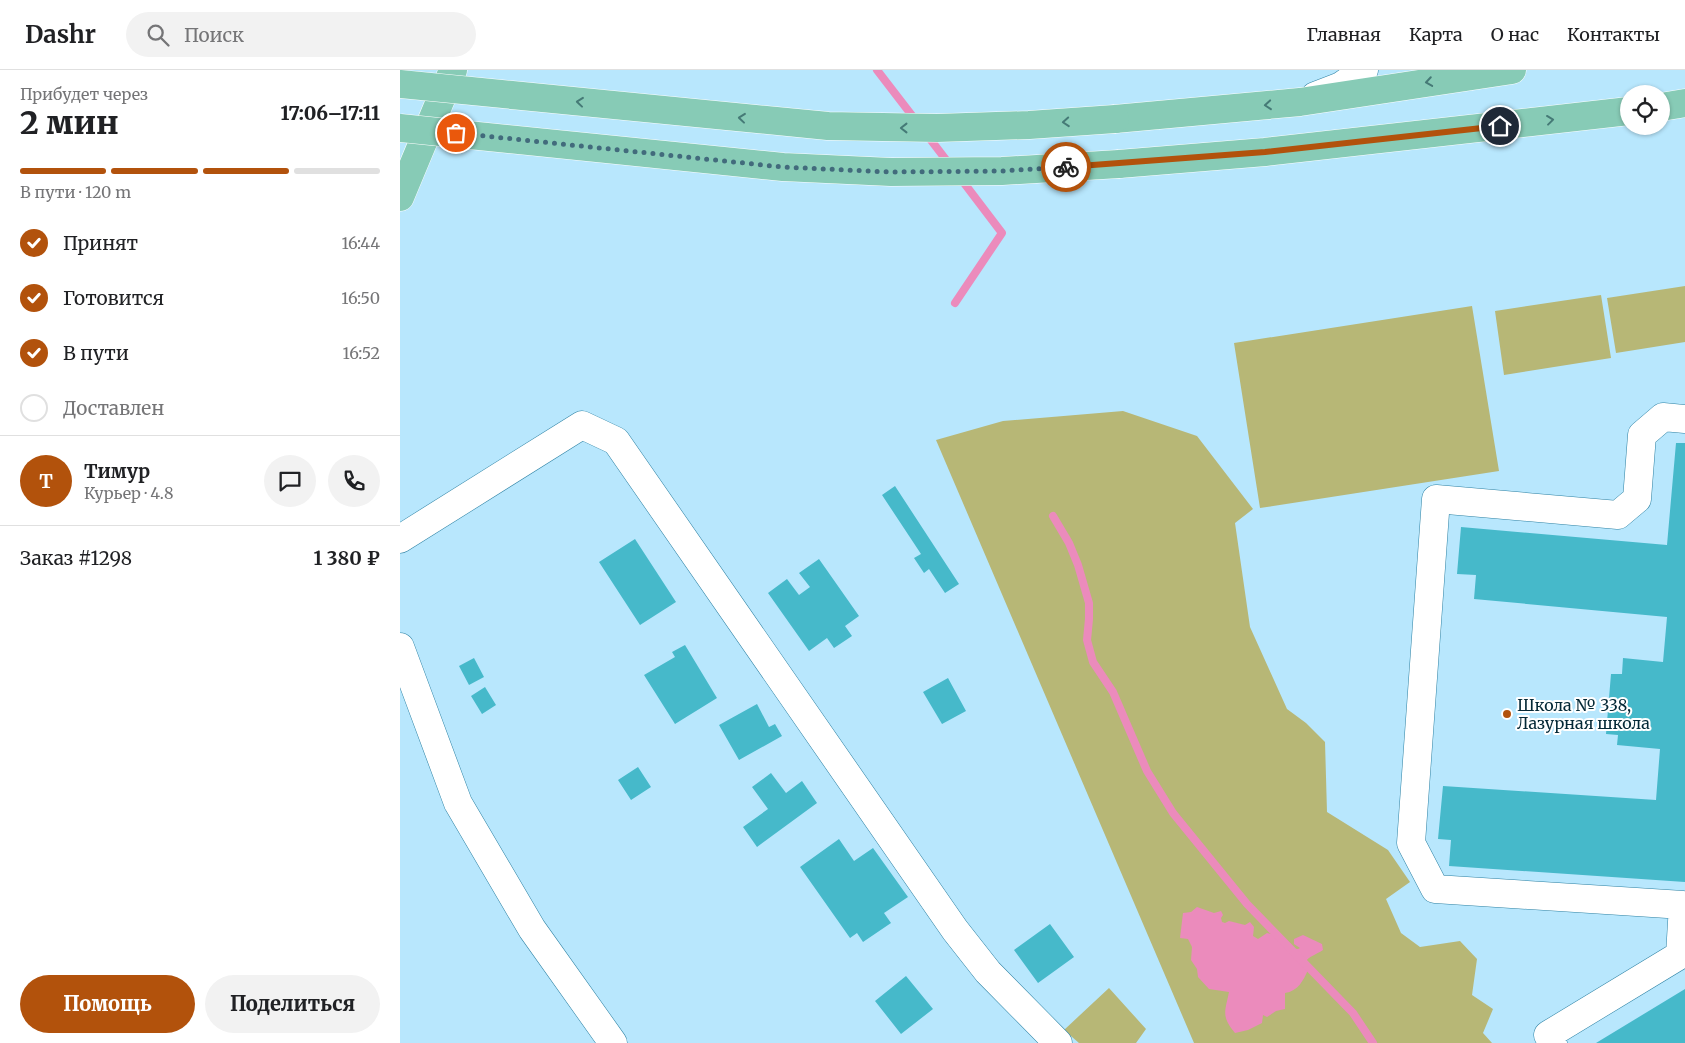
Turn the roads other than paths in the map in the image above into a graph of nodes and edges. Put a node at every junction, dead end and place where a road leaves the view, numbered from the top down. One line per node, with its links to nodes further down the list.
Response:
1 (453, 70): 10 (main road)
2 (1364, 70): 5 (street)
3 (1512, 70): 5 (main road, one-way to 5)
4 (400, 84): 5 (main road, one-way to 4, bridge)
5 (1300, 102)
6 (1685, 103): 7 (main road)
7 (1670, 106)
8 (1620, 112): 9 (main road, one-way to 8, bridge)
9 (400, 128)
10 (400, 197)
11 (1685, 419): 16 (street)
12 (400, 539): 15 (street)
13 (400, 647): 14 (street)
14 (612, 1043)
15 (1058, 1043)
16 (1553, 1043)

